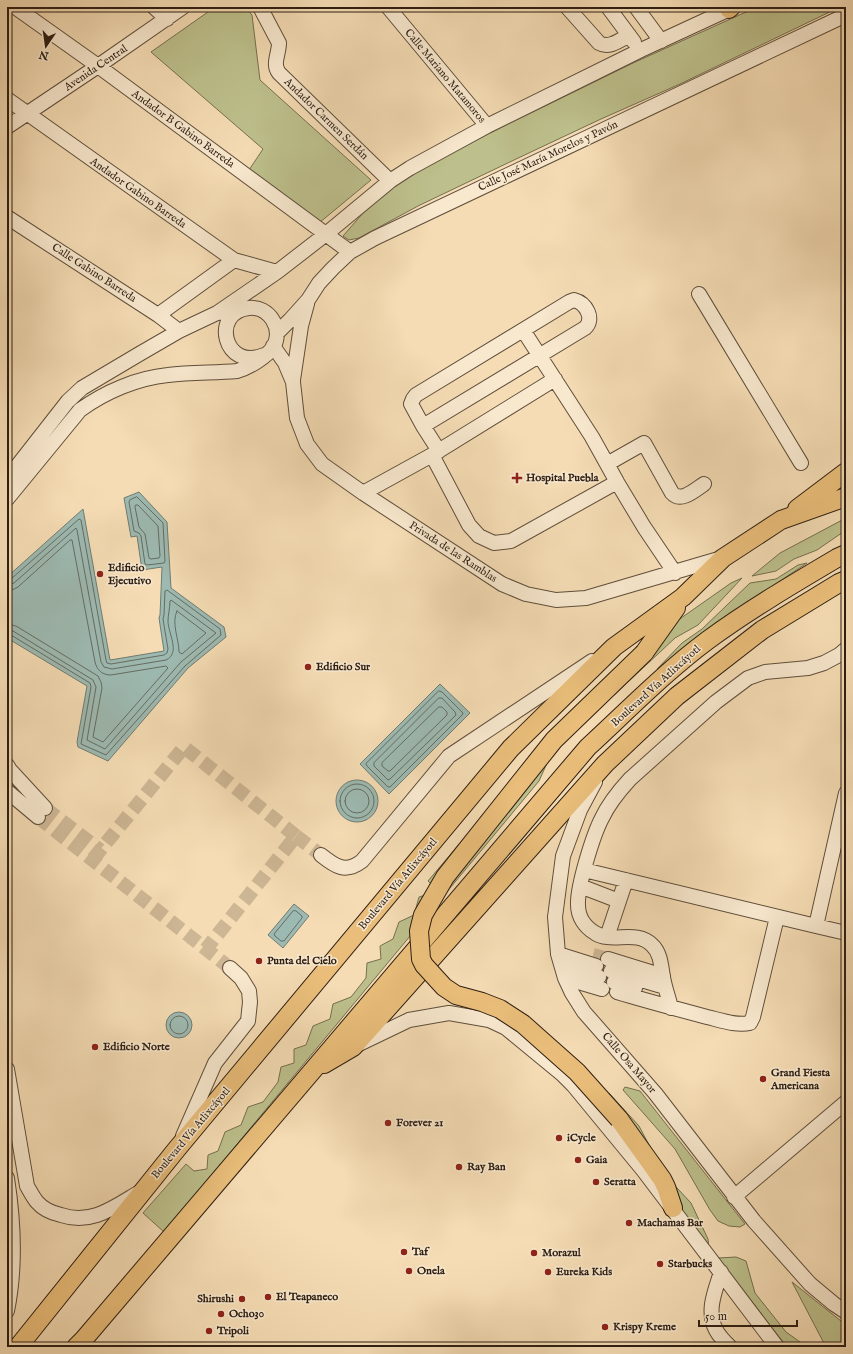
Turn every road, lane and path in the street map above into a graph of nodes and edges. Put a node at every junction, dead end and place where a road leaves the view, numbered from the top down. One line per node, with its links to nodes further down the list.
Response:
1 (15, 7): 15 (street, Andador B Gabino Barreda)
2 (154, 7): 11 (street)
3 (183, 7): 11 (street, Avenida Central)
4 (260, 7): 20 (street, Andador Carmen Serdán)
5 (388, 7): 18 (street, Calle Mariano Matamoros)
6 (567, 7): 12 (street)
7 (608, 7): 12 (street)
8 (636, 7): 13 (street)
9 (731, 8): 13 (street)
10 (846, 15): 23 (street, Calle José María Morelos y Pavón)
11 (167, 19): 15 (street, Avenida Central)
12 (629, 35): 14 (street)
13 (661, 41): 14 (street)
14 (641, 50): 18 (street)
15 (98, 66): 17 (street, Avenida Central); 22 (street, Andador B Gabino Barreda)
16 (7, 99): 17 (street, Andador Gabino Barreda)
17 (27, 114): 19 (street, Avenida Central); 24 (street, Andador Gabino Barreda)
18 (488, 126): 20 (street)
19 (7, 127)
20 (390, 181): 22 (street)
21 (7, 217): 31 (street, Calle Gabino Barreda)
22 (326, 234): 23 (street, Andador B Gabino Barreda); 25 (street)
23 (350, 252): 28 (street, Calle José María Morelos y Pavón)
24 (234, 260): 25 (street, Andador Gabino Barreda); 31 (street)
25 (277, 272): 26 (street)
26 (247, 293): 29 (street); 30 (street)
27 (700, 294): 40 (street)
28 (308, 300): 34 (street, Calle José María Morelos y Pavón); 37 (street)
29 (239, 311): 30 (street); 34 (street); 34 (street)
30 (217, 313): 33 (street)
31 (158, 315): 33 (street, Calle Gabino Barreda)
32 (523, 330): 35 (street); 35 (street); 38 (street)
33 (179, 331): 43 (street)
34 (271, 345): 37 (street, Privada de las Ramblas); 48 (street, Calle José María Morelos y Pavón)
35 (540, 356): 36 (street); 38 (street)
36 (555, 379): 39 (street); 41 (street)
37 (293, 382): 46 (street, Privada de las Ramblas)
38 (423, 426): 39 (street)
39 (436, 453): 44 (street); 46 (street)
40 (801, 463)
41 (607, 464): 44 (street); 45 (street)
42 (846, 472): 49 (main road)
43 (7, 479)
44 (617, 482): 52 (street)
45 (704, 484)
46 (364, 493): 52 (street, Privada de las Ramblas)
47 (846, 498): 49 (main road, Boulevard Vía Atlixcáyotl)
48 (7, 499)
49 (781, 520): 51 (main road, Boulevard Vía Atlixcáyotl)
50 (846, 554): 78 (main road, Boulevard Vía Atlixcáyotl)
51 (723, 558): 52 (street, Privada de las Ramblas); 54 (main road, Boulevard Vía Atlixcáyotl)
52 (675, 573)
53 (846, 580): 57 (main road)
54 (683, 597): 55 (main road, Boulevard Vía Atlixcáyotl); 84 (main road, bridge)
55 (614, 647): 63 (street); 80 (main road, Boulevard Vía Atlixcáyotl)
56 (846, 650): 64 (street)
57 (605, 764): 72 (street, Calle Osa Mayor); 76 (main road)
58 (7, 765): 62 (street)
59 (7, 791): 62 (street)
60 (846, 793): 69 (street)
61 (7, 802): 62 (street)
62 (27, 807)
63 (321, 855)
64 (584, 870): 65 (street); 66 (street)
65 (626, 880): 67 (street); 68 (street)
66 (580, 886): 67 (street); 71 (street)
67 (619, 901): 71 (street)
68 (777, 917): 69 (street); 75 (street)
69 (816, 926): 70 (street)
70 (846, 933)
71 (606, 937): 75 (street)
72 (561, 960): 74 (street); 74 (street); 83 (street, Calle Osa Mayor)
73 (230, 968): 80 (street)
74 (605, 974): 75 (street); 75 (street)
75 (667, 992)
76 (353, 1047): 78 (main road); 84 (street)
77 (7, 1069): 82 (street)
78 (311, 1071): 89 (main road, Boulevard Vía Atlixcáyotl)
79 (846, 1102): 83 (street)
80 (176, 1150): 82 (main road, Boulevard Vía Atlixcáyotl)
81 (7, 1178): 86 (street)
82 (144, 1190): 88 (main road, Boulevard Vía Atlixcáyotl)
83 (734, 1197): 87 (street, Calle Osa Mayor)
84 (673, 1208): 85 (street)
85 (720, 1272): 90 (street); 91 (street)
86 (7, 1311)
87 (846, 1312)
88 (18, 1347)
89 (76, 1347)
90 (730, 1347)
91 (777, 1347)

